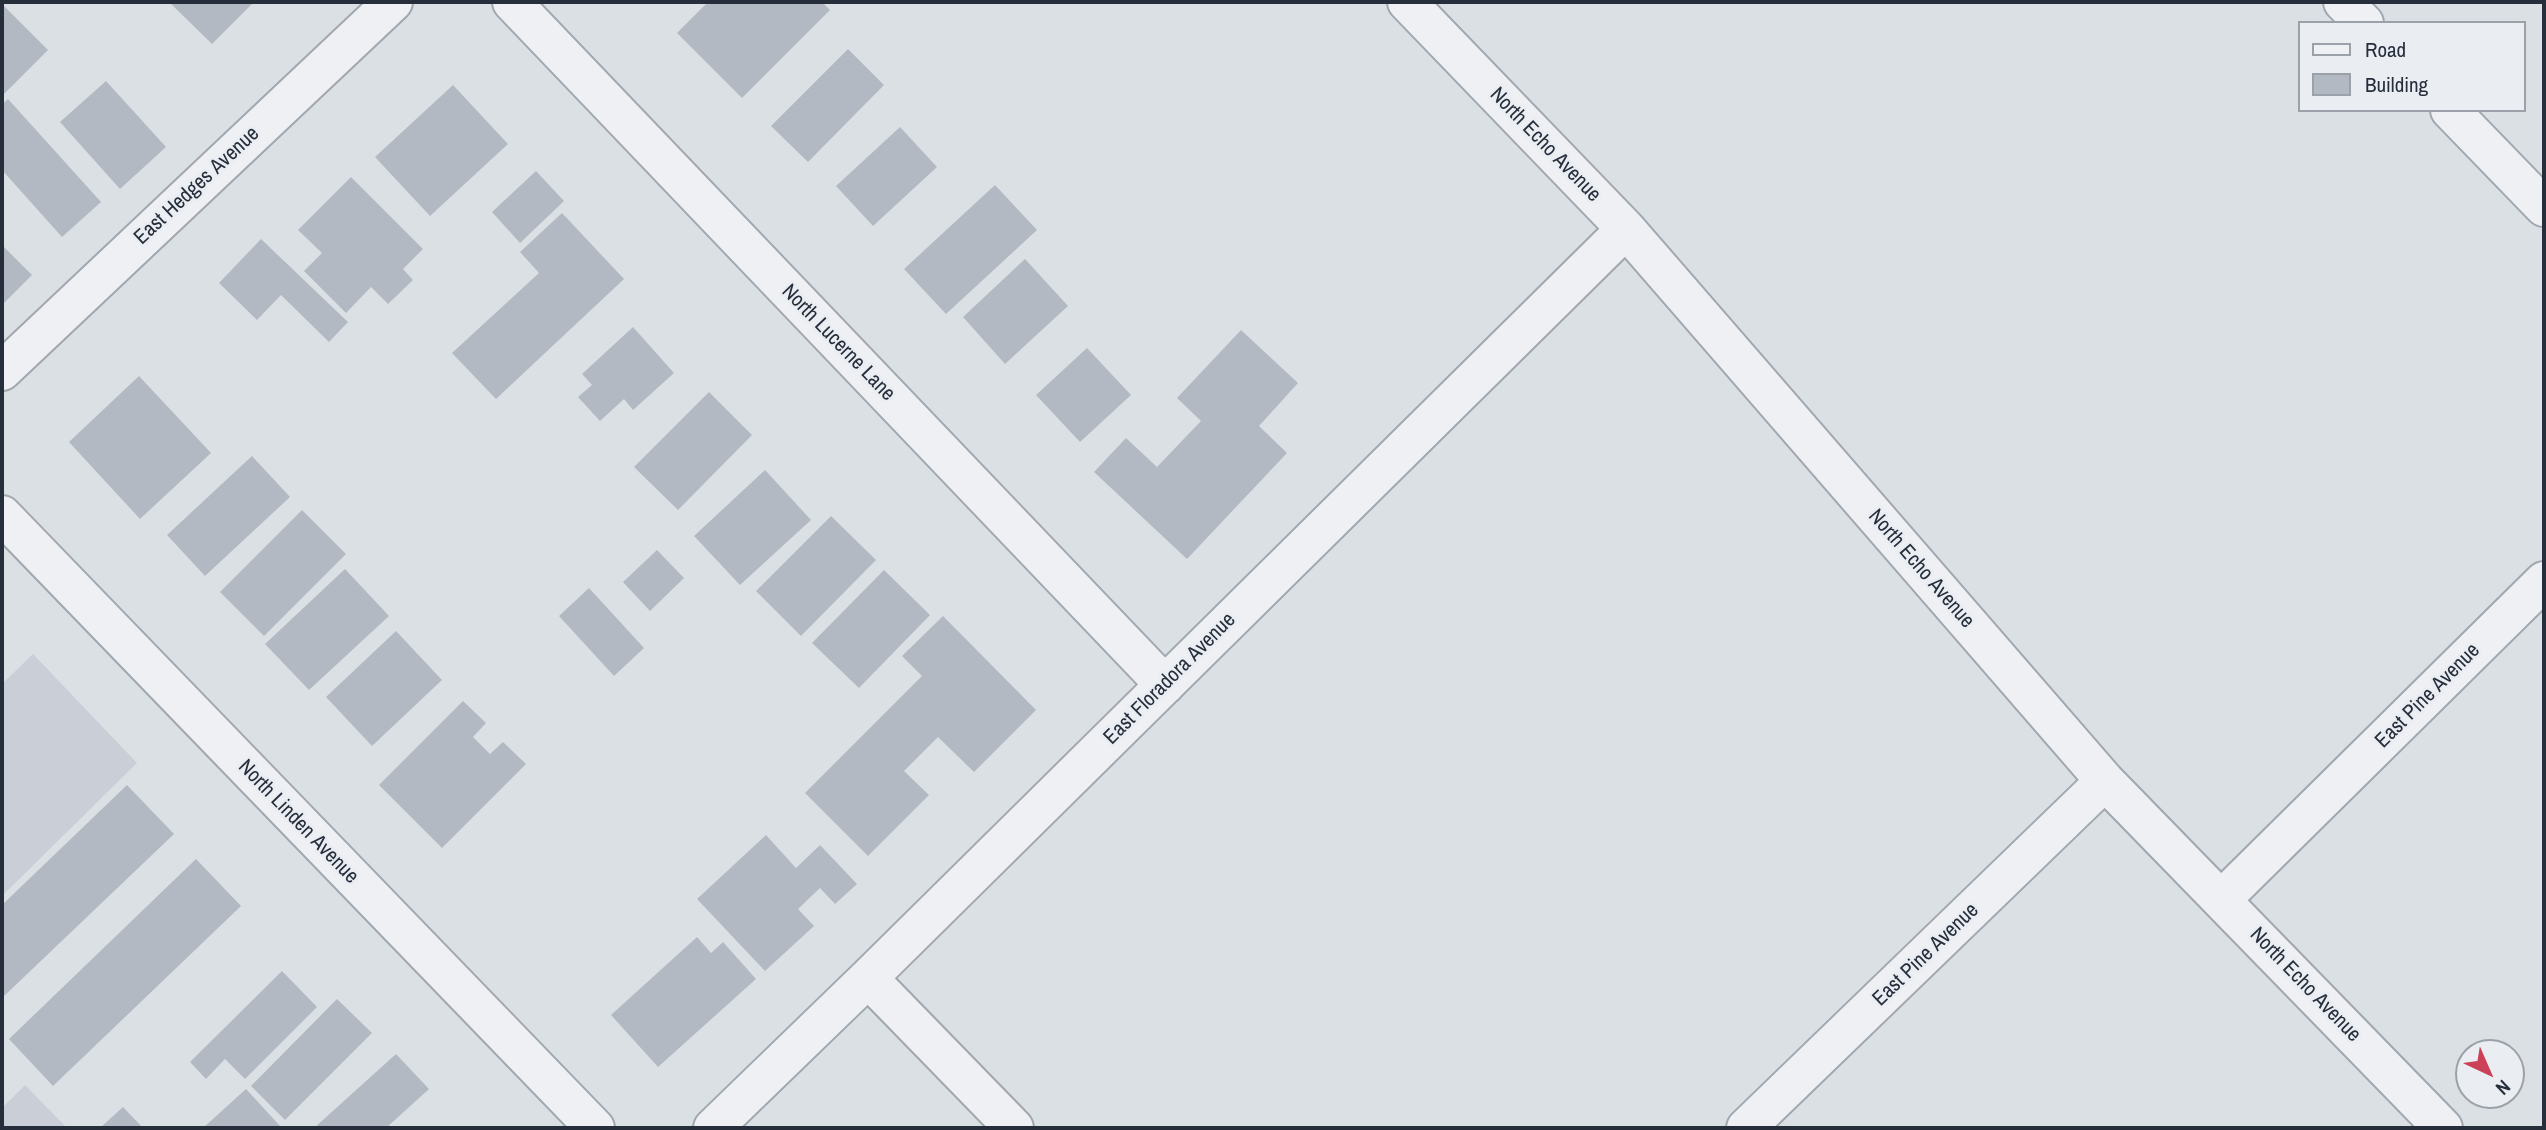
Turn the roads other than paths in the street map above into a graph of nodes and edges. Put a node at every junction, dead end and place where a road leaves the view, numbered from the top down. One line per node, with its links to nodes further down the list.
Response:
1 (393, 2): 9 (street, East Hedges Avenue)
2 (512, 2): 12 (street, North Lucerne Lane)
3 (1407, 2): 8 (street, North Echo Avenue)
4 (2343, 2): 5 (street)
5 (2362, 21)
6 (2452, 112): 7 (street)
7 (2544, 207)
8 (1626, 229): 12 (street, East Floradora Avenue); 13 (street, North Echo Avenue)
9 (2, 371)
10 (2, 515): 16 (street, North Linden Avenue)
11 (2544, 581): 14 (street, East Pine Avenue)
12 (1165, 685): 15 (street, East Floradora Avenue)
13 (2105, 781): 14 (street, North Echo Avenue); 19 (street, East Pine Avenue)
14 (2222, 899): 20 (street, North Echo Avenue)
15 (869, 978): 17 (street, East Floradora Avenue); 18 (street)
16 (595, 1128)
17 (713, 1128)
18 (1014, 1128)
19 (1746, 1128)
20 (2443, 1128)

